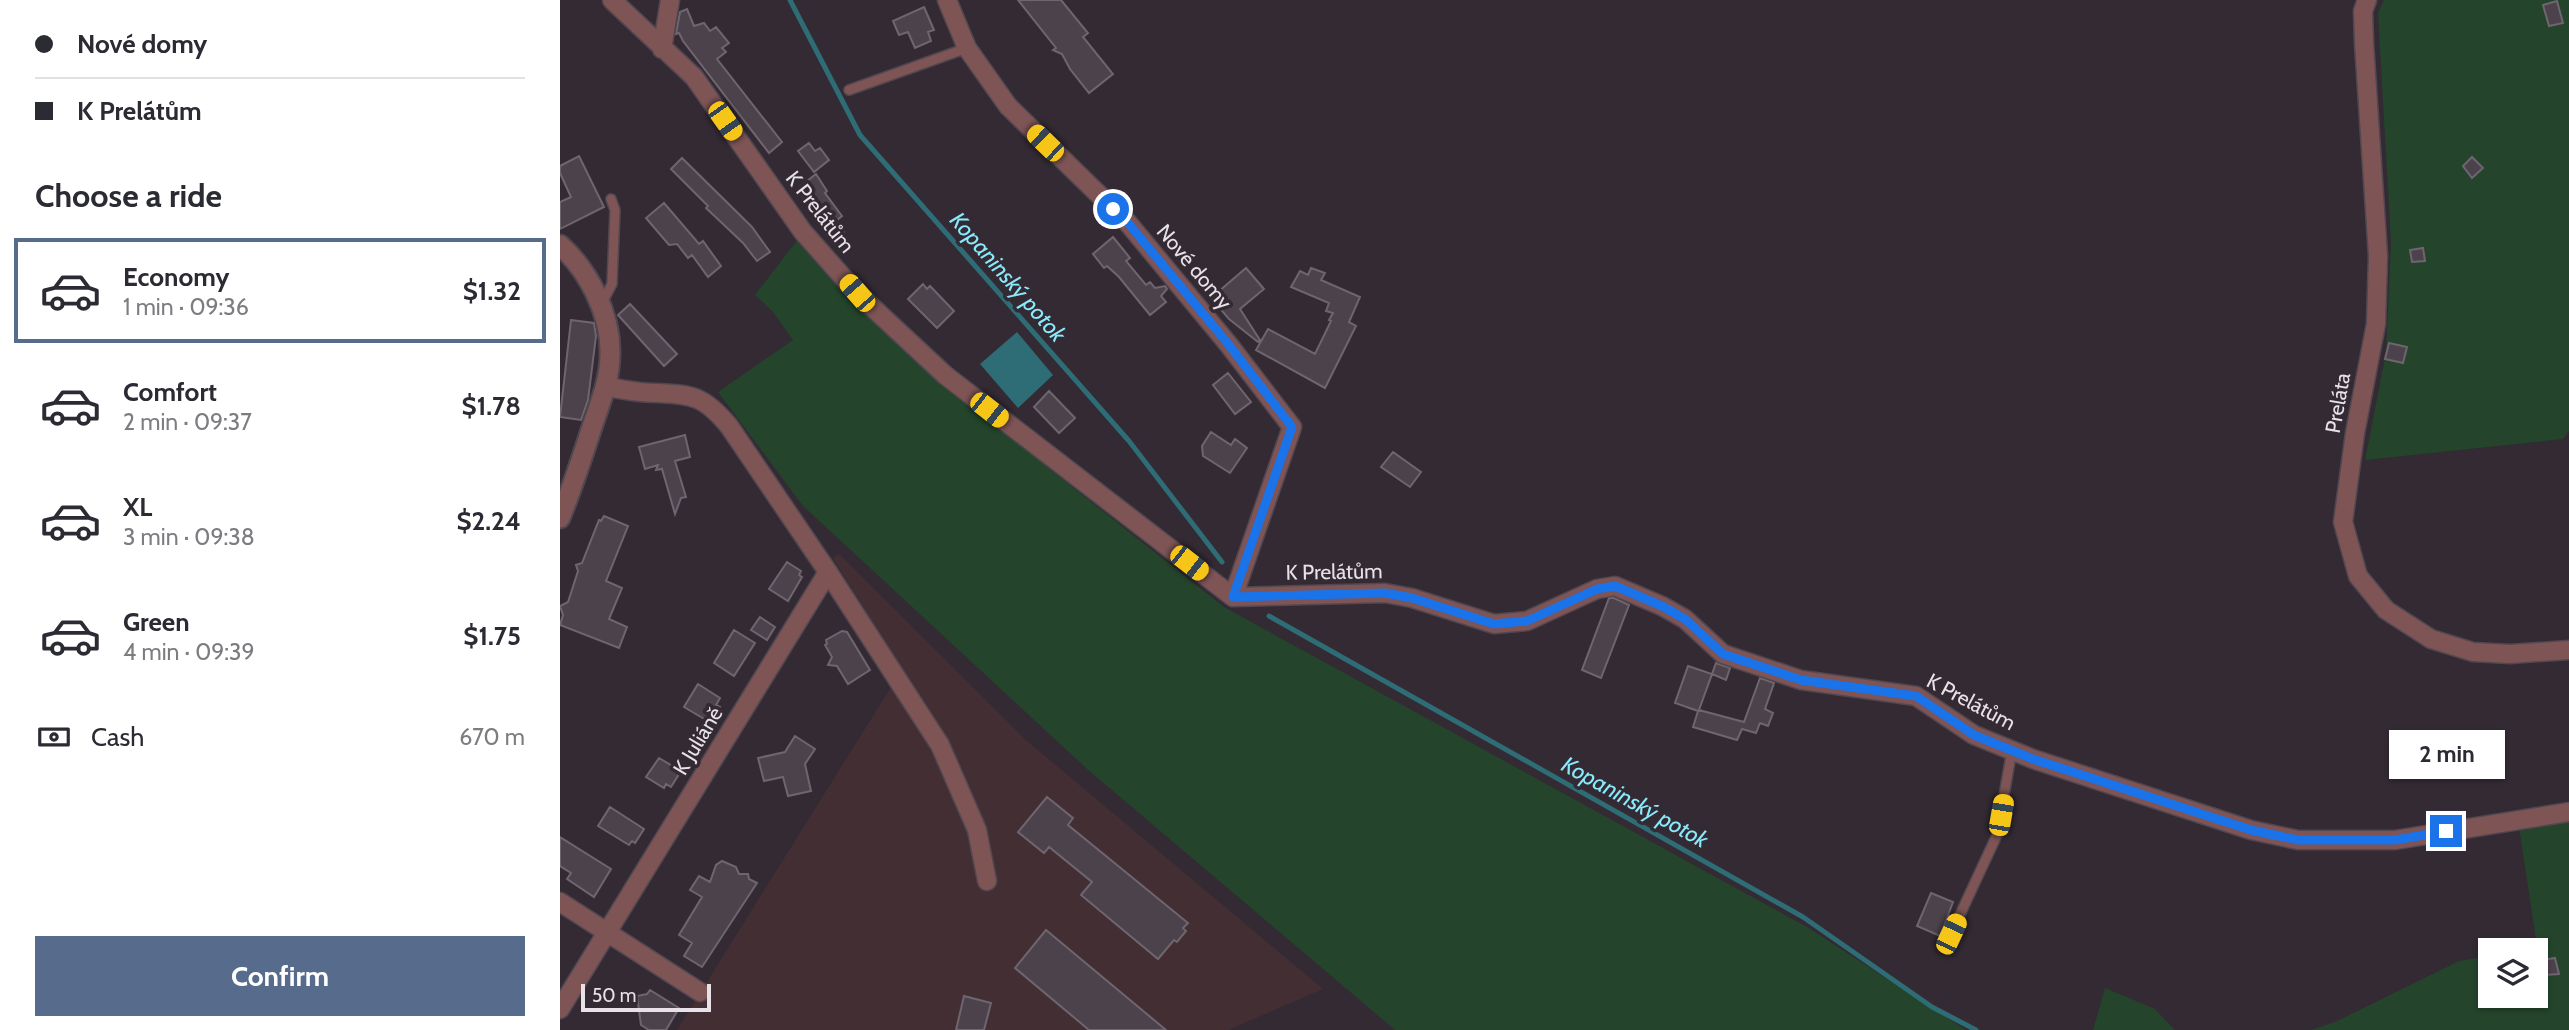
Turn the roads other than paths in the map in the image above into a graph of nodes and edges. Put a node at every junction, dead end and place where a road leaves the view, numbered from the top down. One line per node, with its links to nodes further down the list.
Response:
1 (612, 0): 6 (street, K Prelátům)
2 (670, 0): 6 (street)
3 (947, 0): 5 (street, Nové domy)
4 (2367, 0): 15 (street, Preláta)
5 (967, 48): 7 (lane); 14 (street, Nové domy)
6 (662, 49): 14 (street, K Prelátům)
7 (849, 90)
8 (611, 198): 10 (lane)
9 (560, 245): 10 (street)
10 (601, 305): 11 (street)
11 (606, 387): 12 (street); 13 (street)
12 (560, 518)
13 (828, 572): 18 (street); 20 (street, K Juliáně)
14 (1233, 597): 16 (street, K Prelátům)
15 (2569, 650)
16 (2012, 750): 17 (street, K Prelátům); 21 (lane)
17 (2569, 812)
18 (987, 881)
19 (560, 902): 20 (street)
20 (606, 934): 22 (street); 23 (street, K Juliáně)
21 (1951, 934)
22 (700, 992)
23 (560, 1009)

